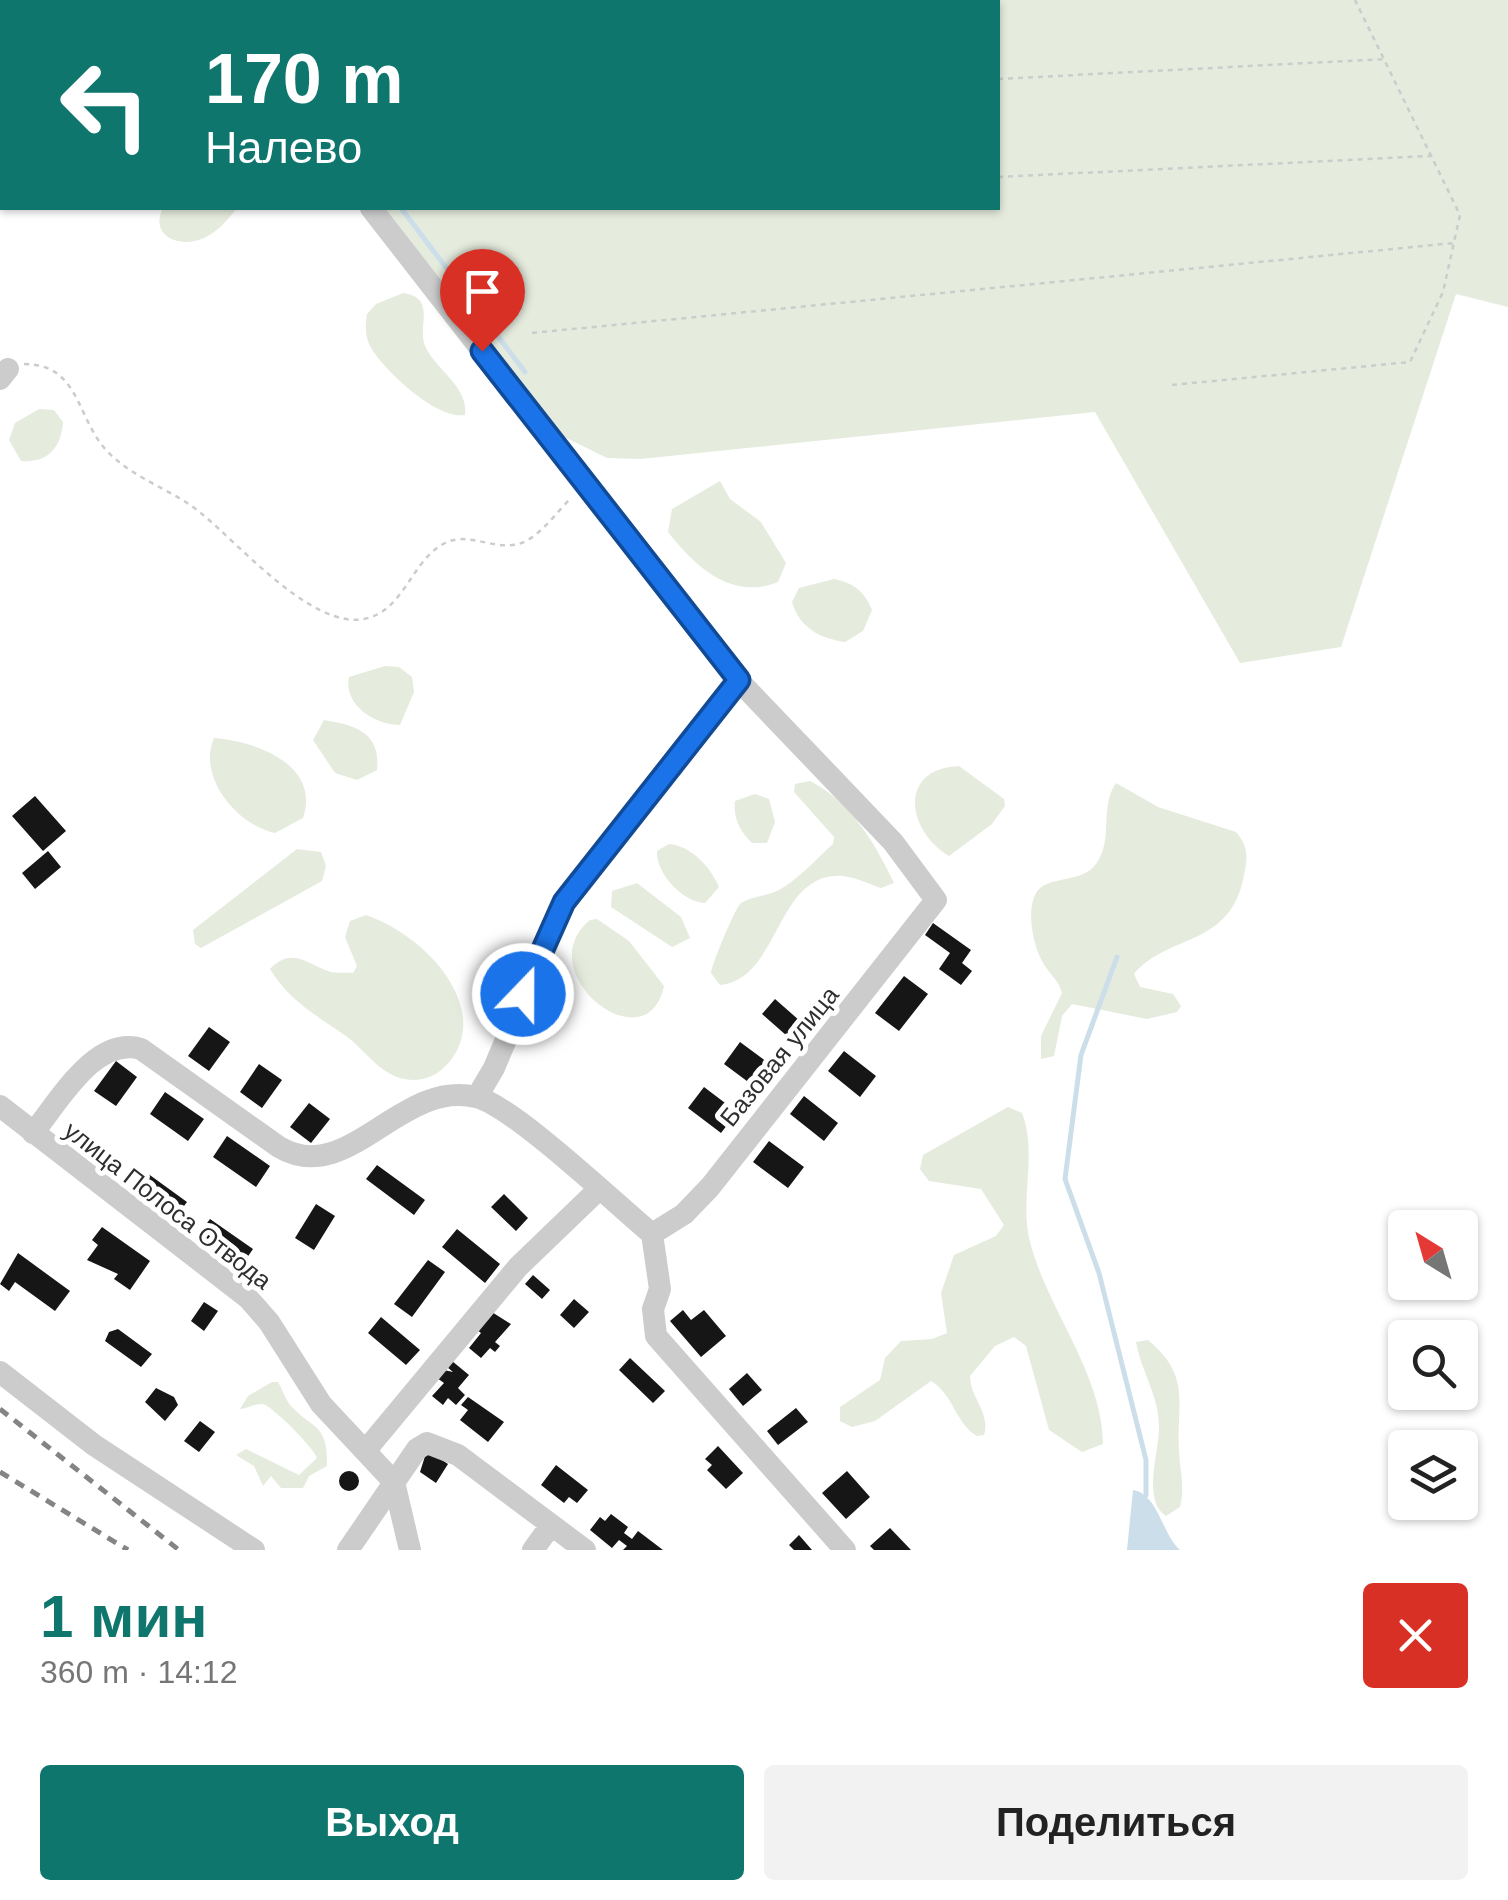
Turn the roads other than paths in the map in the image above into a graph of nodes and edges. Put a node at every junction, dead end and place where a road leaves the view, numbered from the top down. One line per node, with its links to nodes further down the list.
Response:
1 (373, 210): 2 (street)
2 (739, 680): 3 (street); 7 (street, Базовая улица)
3 (477, 1097): 5 (street); 6 (street)
4 (0, 1106): 5 (street, улица Полоса Отвода)
5 (33, 1133): 9 (street, улица Полоса Отвода)
6 (598, 1190): 7 (street); 9 (street)
7 (652, 1234): 17 (street)
8 (0, 1372): 12 (street)
9 (366, 1450): 10 (street, улица Полоса Отвода)
10 (394, 1482): 11 (street); 13 (street); 14 (street)
11 (550, 1525): 15 (street); 16 (street)
12 (254, 1550)
13 (348, 1550)
14 (410, 1550)
15 (532, 1550)
16 (585, 1550)
17 (845, 1550)

